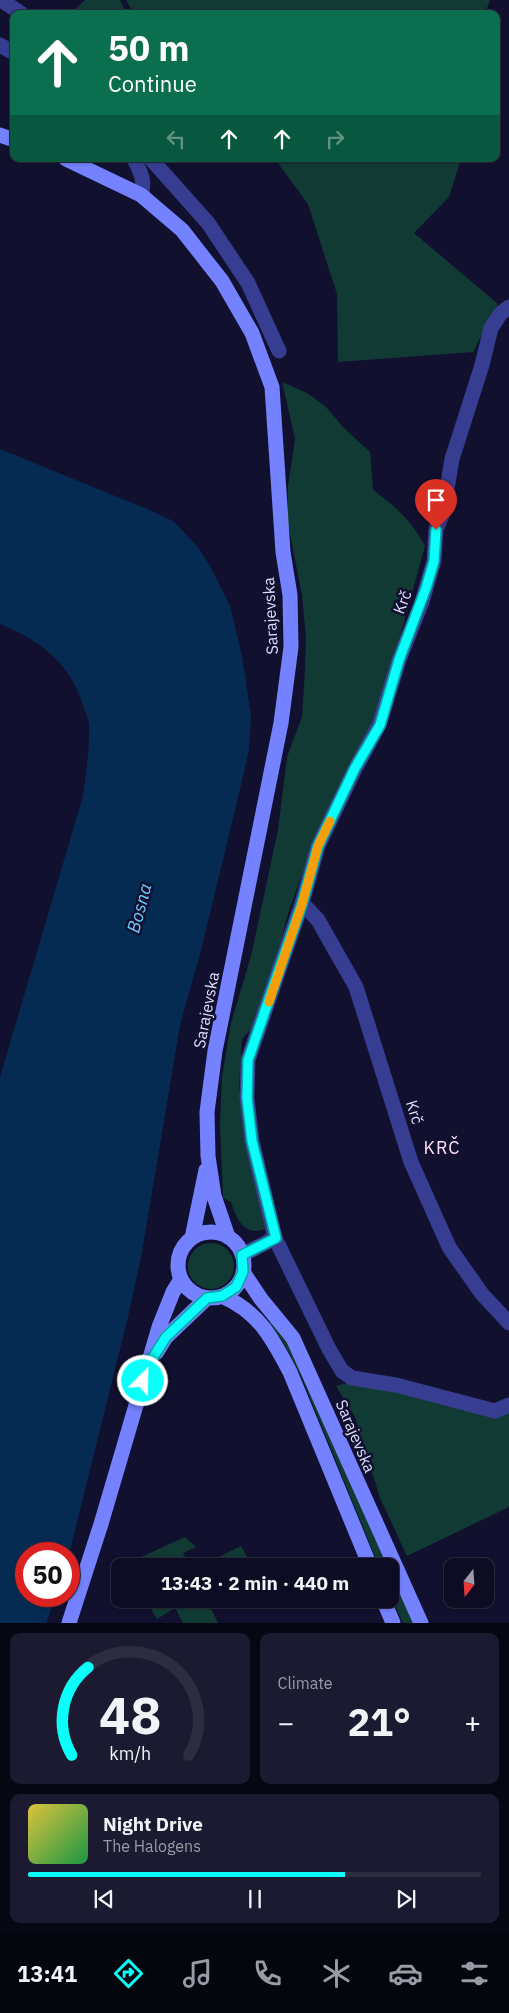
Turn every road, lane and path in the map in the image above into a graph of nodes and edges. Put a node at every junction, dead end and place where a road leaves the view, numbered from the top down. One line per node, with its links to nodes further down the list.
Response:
1 (1, 0): 2 (street)
2 (16, 10)
3 (72, 162): 6 (main road, Sarajevska)
4 (136, 162): 6 (street)
5 (154, 162): 8 (street)
6 (141, 195): 10 (main road, Sarajevska)
7 (509, 306): 9 (street, Krč)
8 (279, 351)
9 (302, 904): 13 (street, Krč); 19 (street, Krč)
10 (208, 1156): 11 (main road, Sarajevska); 12 (main road, Sarajevska)
11 (228, 1237): 12 (main road); 14 (main road)
12 (192, 1238): 16 (main road)
13 (276, 1238): 14 (street); 21 (street, Krč)
14 (242, 1255): 15 (main road)
15 (243, 1272): 17 (main road); 26 (main road, Sarajevska)
16 (181, 1279): 18 (main road); 20 (main road)
17 (222, 1296): 18 (main road); 22 (main road)
18 (207, 1298): 20 (main road)
19 (509, 1324)
20 (147, 1367): 24 (main road)
21 (509, 1405)
22 (367, 1558)
23 (387, 1608): 25 (main road)
24 (69, 1623)
25 (394, 1623)
26 (421, 1623)

